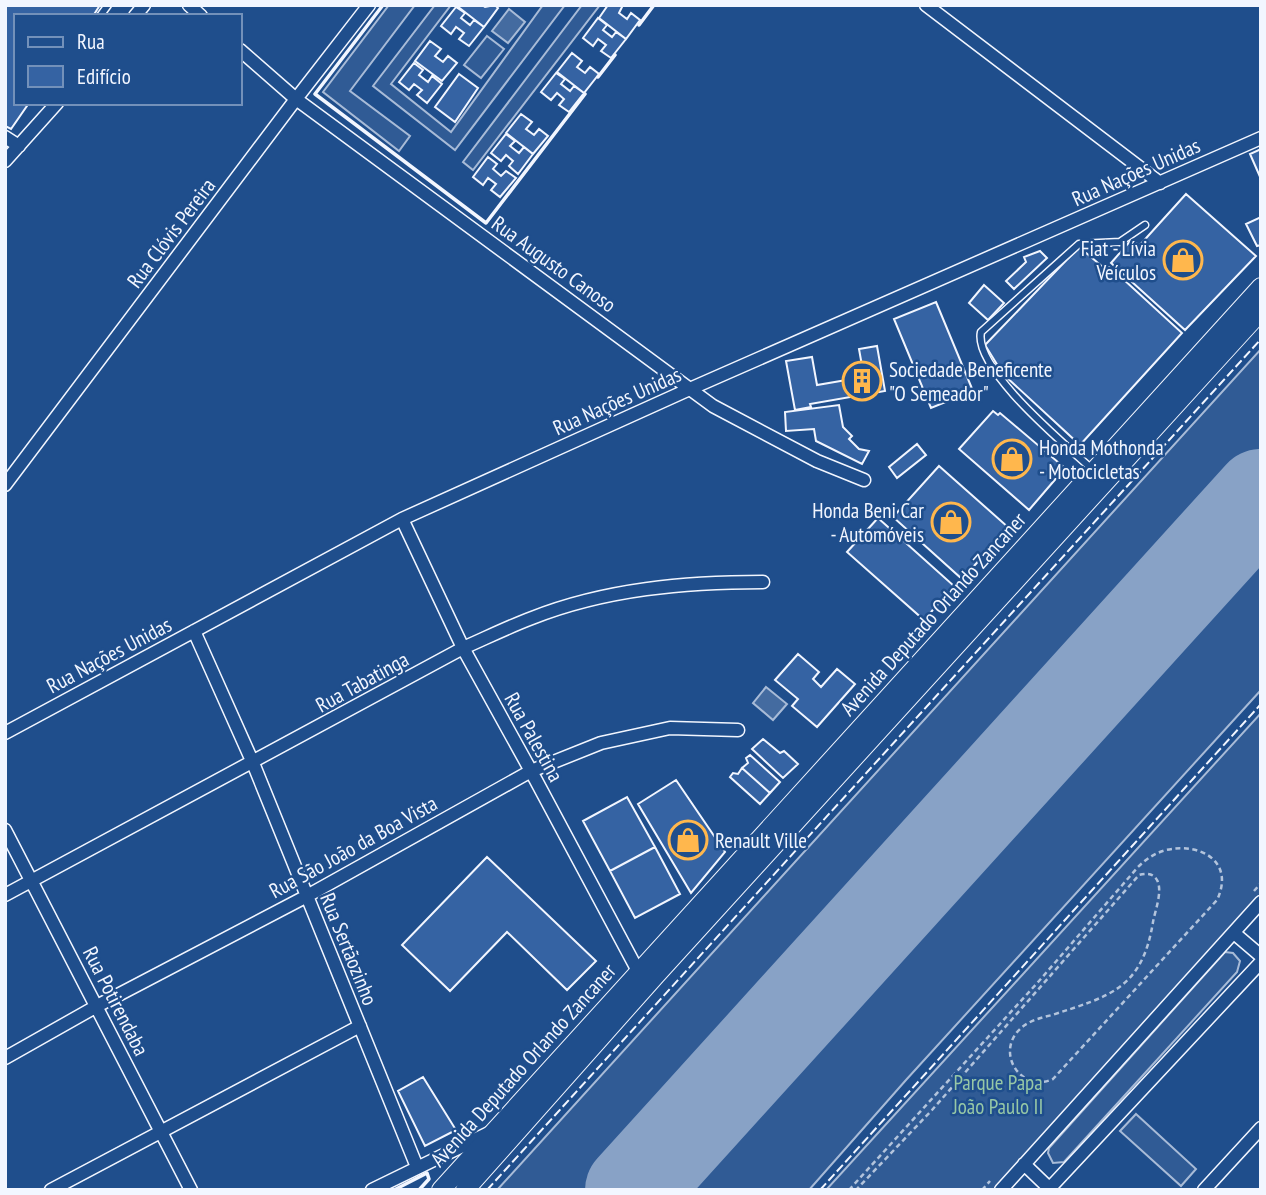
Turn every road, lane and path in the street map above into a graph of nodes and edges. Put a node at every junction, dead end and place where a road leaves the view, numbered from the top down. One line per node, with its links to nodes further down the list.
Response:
1 (369, 5): 4 (street, Rua Clóvis Pereira)
2 (926, 5): 10 (street)
3 (242, 52): 4 (street, Rua Augusto Canoso)
4 (296, 99): 14 (street, Rua Augusto Canoso); 17 (street, Rua Clóvis Pereira)
5 (55, 105): 8 (street)
6 (5, 137): 8 (street)
7 (1261, 138): 10 (street, Rua Nações Unidas)
8 (19, 146): 9 (street)
9 (5, 161)
10 (1160, 183): 14 (street, Rua Nações Unidas)
11 (1145, 225): 15 (lane)
12 (1261, 287): 15 (main road, Avenida Deputado Orlando Zancaner)
13 (1261, 311): 32 (main road, Avenida Deputado Orlando Zancaner)
14 (692, 388): 16 (street, Rua Augusto Canoso); 18 (street, Rua Nações Unidas)
15 (1094, 471): 32 (main road, Avenida Deputado Orlando Zancaner)
16 (864, 480)
17 (5, 485)
18 (402, 519): 20 (street, Rua Nações Unidas); 21 (street, Rua Palestina)
19 (763, 582): 21 (street, Rua Tabatinga)
20 (194, 631): 23 (street, Rua Nações Unidas); 24 (street, Rua Sertãozinho)
21 (463, 648): 24 (street, Rua Tabatinga); 25 (street, Rua Palestina)
22 (738, 730): 25 (street, Rua São João da Boa Vista)
23 (5, 733)
24 (253, 763): 27 (street, Rua Tabatinga); 29 (street, Rua Sertãozinho)
25 (531, 771): 29 (street, Rua São João da Boa Vista); 35 (street, Rua Palestina)
26 (5, 830): 27 (street, Rua Potirendaba)
27 (32, 881): 28 (street, Rua Tabatinga); 36 (street, Rua Potirendaba)
28 (5, 895)
29 (307, 896): 36 (street, Rua São João da Boa Vista); 38 (street, Rua Sertãozinho)
30 (1261, 902): 31 (street)
31 (1234, 933): 33 (street); 44 (street)
32 (672, 946): 35 (main road, Avenida Deputado Orlando Zancaner)
33 (1261, 956)
34 (1261, 962): 47 (street)
35 (643, 977): 37 (main road, Avenida Deputado Orlando Zancaner)
36 (97, 1006): 39 (street, Rua São João da Boa Vista); 42 (street, Rua Potirendaba)
37 (616, 1008): 41 (main road, Avenida Deputado Orlando Zancaner); 52 (main road, Avenida Deputado Orlando Zancaner)
38 (360, 1026): 42 (street); 46 (street, Rua Sertãozinho)
39 (5, 1058)
40 (1261, 1128): 56 (street)
41 (494, 1130): 43 (street); 45 (main road, Avenida Deputado Orlando Zancaner)
42 (160, 1131): 48 (street); 49 (street, Rua Potirendaba)
43 (452, 1149): 45 (street); 46 (street)
44 (1024, 1164): 47 (street); 55 (street)
45 (464, 1166): 51 (main road, Avenida Deputado Orlando Zancaner)
46 (417, 1167): 50 (street)
47 (1050, 1189)
48 (51, 1190)
49 (191, 1190)
50 (372, 1190)
51 (441, 1190)
52 (465, 1190)
53 (849, 1190): 54 (path)
54 (856, 1190)
55 (1001, 1190)
56 (1204, 1190)

